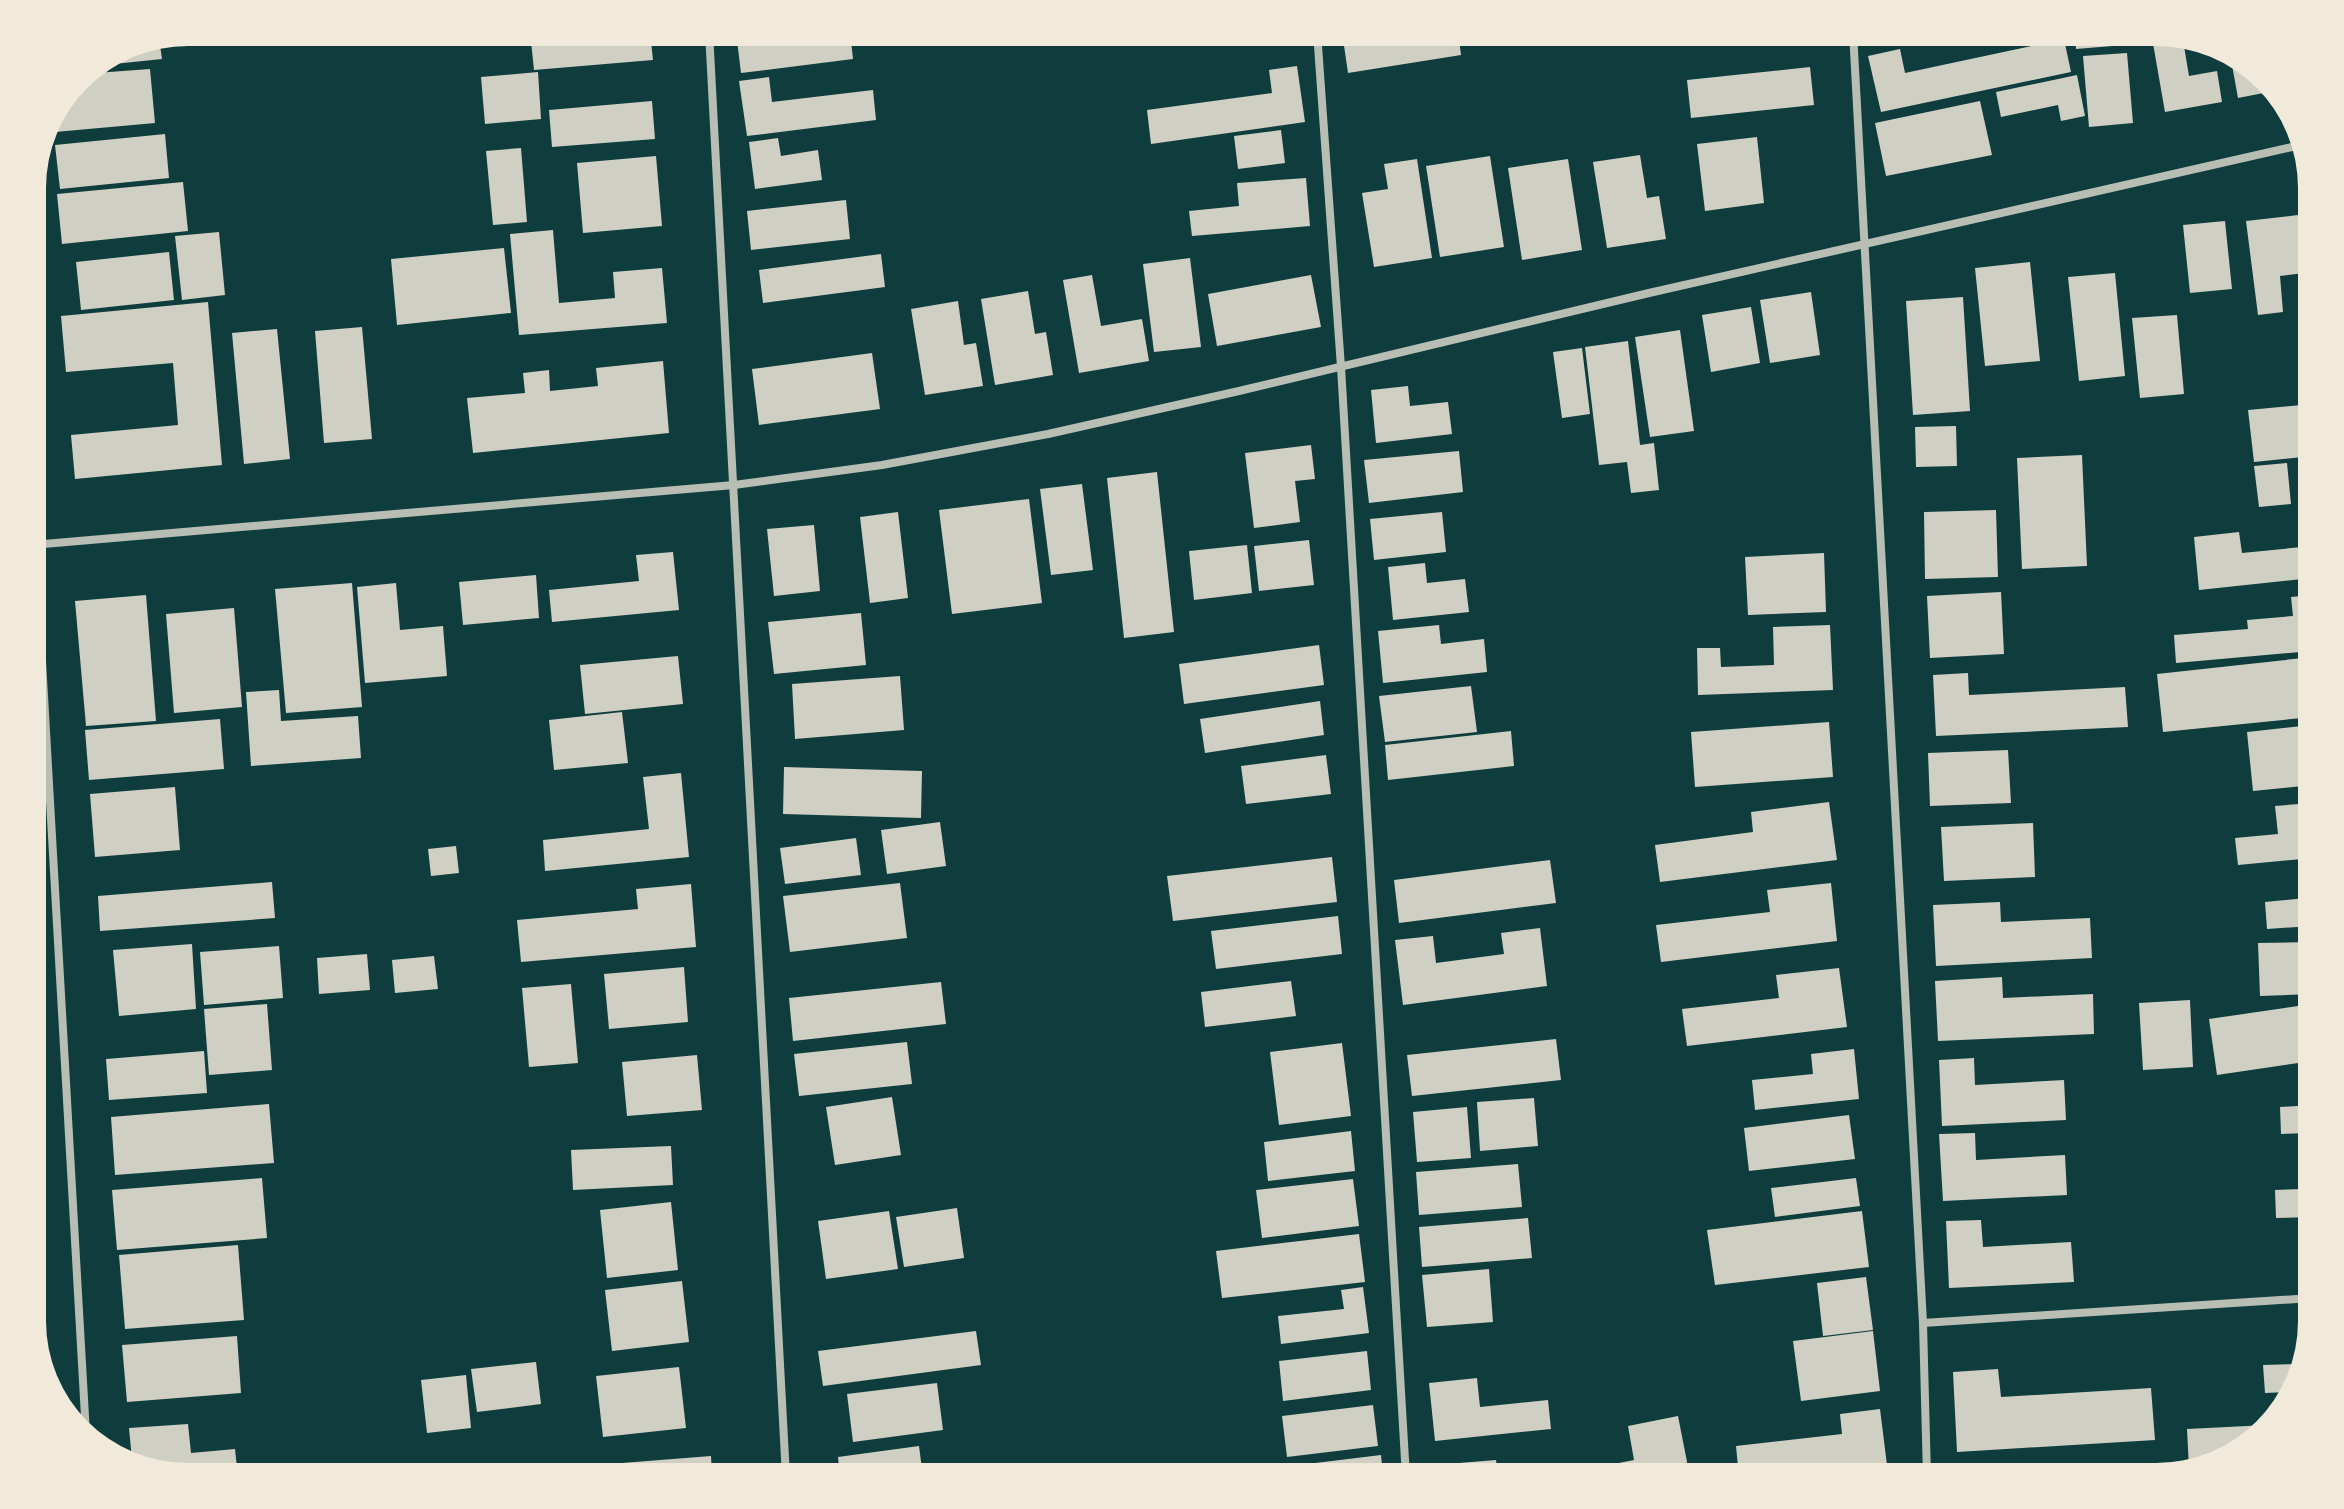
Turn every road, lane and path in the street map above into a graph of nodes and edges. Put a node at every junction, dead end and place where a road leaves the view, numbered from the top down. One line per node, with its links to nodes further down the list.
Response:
1 (710, 46): 7 (street)
2 (1318, 46): 6 (street)
3 (1854, 46): 5 (street)
4 (2292, 147): 5 (street)
5 (1864, 244): 6 (street); 11 (street)
6 (1341, 367): 7 (street); 14 (street)
7 (734, 485): 8 (street); 13 (street)
8 (46, 544)
9 (46, 750): 12 (street)
10 (2298, 1299): 11 (street)
11 (1923, 1323): 15 (street)
12 (85, 1419)
13 (785, 1463)
14 (1405, 1463)
15 (1927, 1463)

